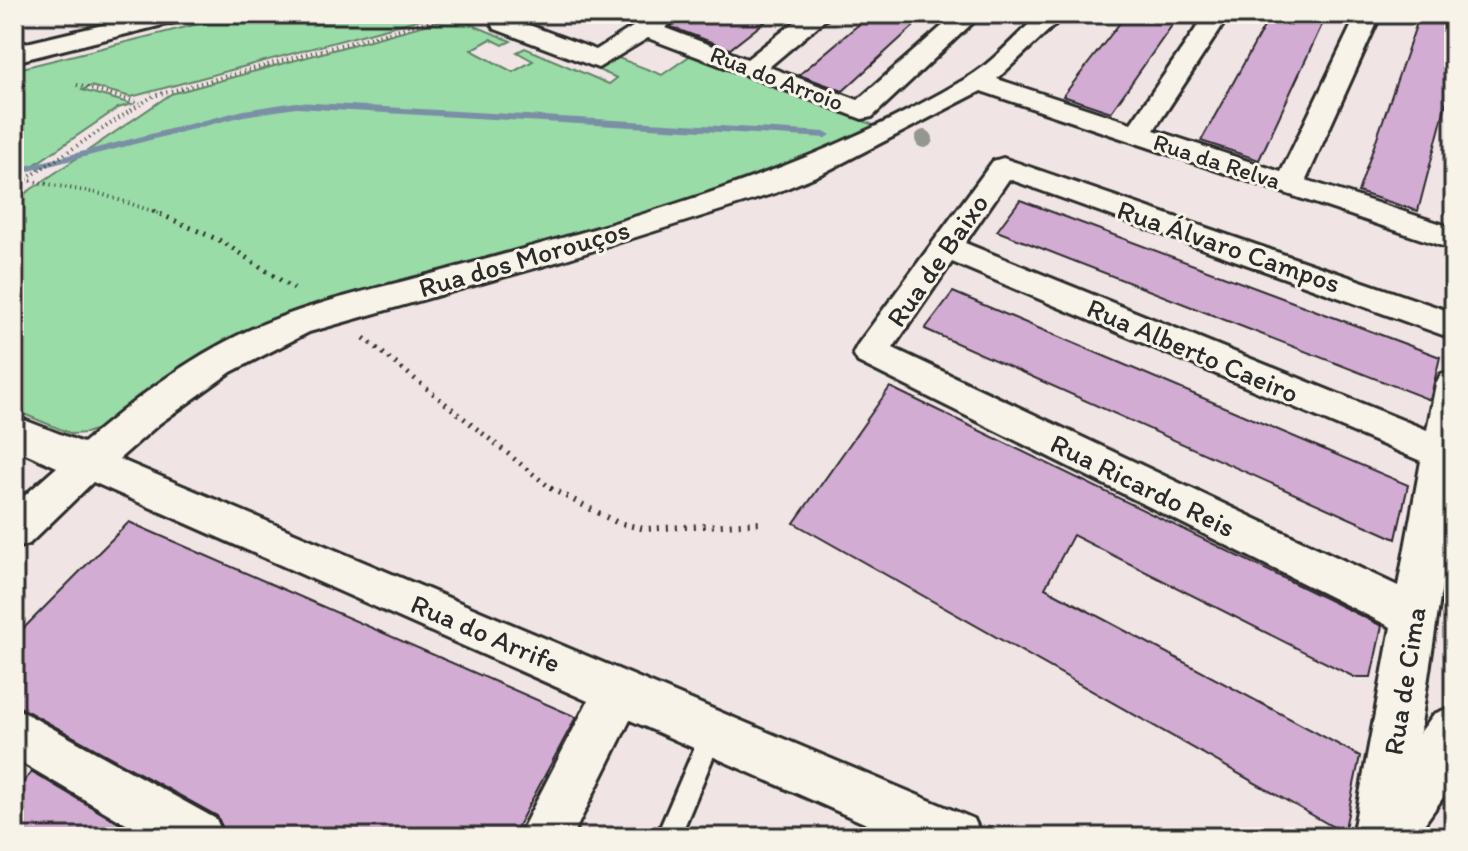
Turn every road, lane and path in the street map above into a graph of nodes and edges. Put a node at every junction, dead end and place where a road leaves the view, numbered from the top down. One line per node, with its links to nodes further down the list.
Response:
1 (179, 14): 10 (street)
2 (454, 14): 16 (path)
3 (668, 14): 11 (street)
4 (820, 14): 13 (street)
5 (970, 14): 13 (street, Rua do Arroio)
6 (1054, 14): 14 (street, Rua dos Morouços)
7 (1218, 14): 17 (street)
8 (1369, 14): 20 (street)
9 (512, 19): 11 (street)
10 (86, 25): 12 (street)
11 (646, 29): 13 (street, Rua do Arroio)
12 (14, 54)
13 (751, 68)
14 (979, 82): 17 (street, Rua da Relva); 24 (street, Rua dos Morouços)
15 (77, 85): 16 (path)
16 (140, 103): 19 (path)
17 (1138, 134): 20 (street, Rua da Relva)
18 (1003, 167): 23 (street, Rua de Baixo); 25 (street, Rua Álvaro Campos)
19 (26, 180): 21 (path); 24 (path)
20 (1289, 185): 22 (street, Rua da Relva)
21 (14, 187)
22 (1454, 239)
23 (945, 247): 26 (street, Rua de Baixo); 29 (street, Rua Alberto Caeiro)
24 (335, 312): 30 (street, Rua dos Morouços); 31 (path)
25 (1454, 326)
26 (871, 353): 33 (street, Rua Ricardo Reis)
27 (1454, 384): 29 (street, Rua de Cima)
28 (14, 431): 30 (street, Rua do Arrife)
29 (1442, 453): 33 (street, Rua de Cima)
30 (89, 461): 32 (street, Rua dos Morouços); 34 (street, Rua do Arrife)
31 (761, 523)
32 (14, 531)
33 (1414, 616): 42 (street, Rua de Cima)
34 (619, 691): 36 (street, Rua do Arrife); 39 (street)
35 (14, 731): 38 (street)
36 (713, 731): 40 (lane); 41 (street, Rua do Arrife)
37 (1454, 734): 42 (street)
38 (198, 837)
39 (544, 837)
40 (668, 837)
41 (956, 837)
42 (1379, 837)

